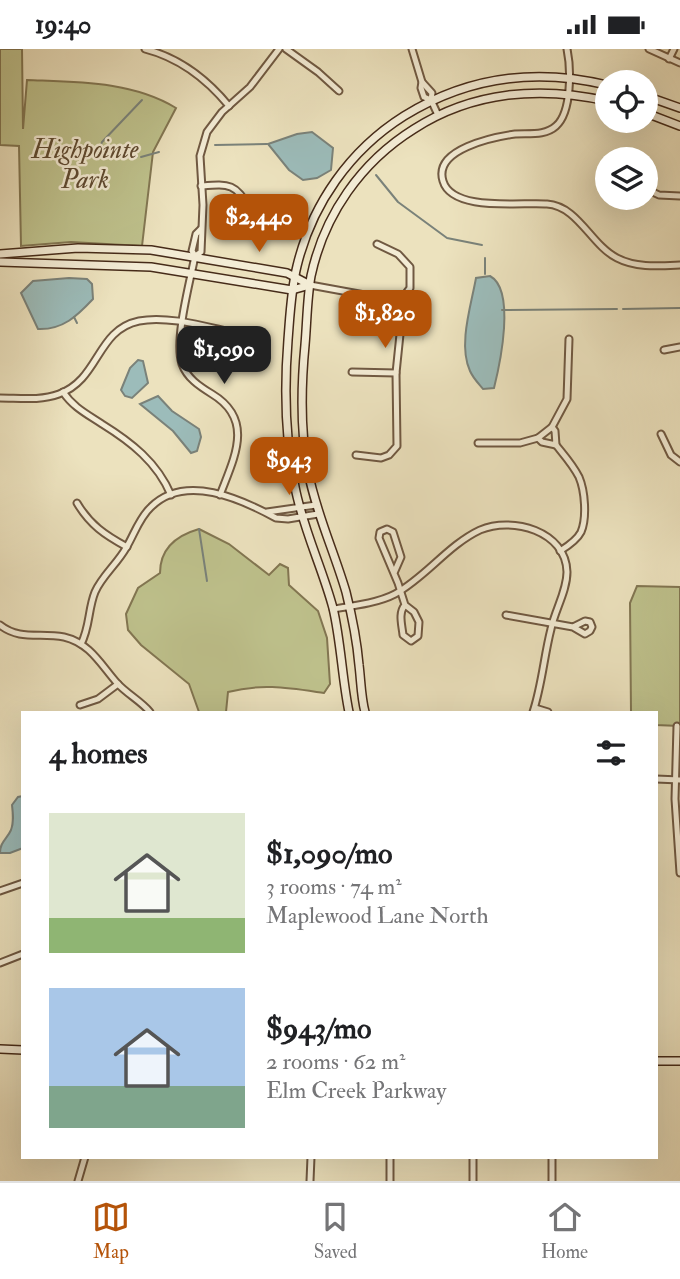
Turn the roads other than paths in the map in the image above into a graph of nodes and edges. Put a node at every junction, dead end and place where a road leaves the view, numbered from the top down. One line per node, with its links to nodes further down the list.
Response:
1 (145, 49): 17 (street)
2 (279, 49): 17 (street)
3 (286, 49): 12 (street)
4 (411, 49): 15 (street)
5 (567, 49): 10 (street)
6 (649, 49): 8 (street)
7 (674, 49): 8 (street)
8 (669, 59): 9 (street)
9 (680, 63)
10 (570, 78): 11 (street); 13 (street); 15 (street)
11 (595, 83)
12 (339, 91)
13 (568, 94): 14 (street); 19 (street); 30 (street)
14 (595, 99)
15 (431, 100): 19 (street); 32 (street)
16 (658, 100): 18 (street)
17 (229, 106): 22 (street)
18 (680, 108)
19 (438, 115): 33 (street)
20 (658, 118): 21 (street)
21 (680, 126)
22 (201, 186): 25 (street); 28 (street)
23 (658, 195): 24 (street)
24 (680, 196)
25 (250, 209)
26 (377, 244): 35 (street)
27 (0, 254): 28 (street)
28 (195, 256): 31 (street); 32 (street)
29 (0, 262): 31 (street)
30 (680, 265)
31 (192, 273): 34 (street); 36 (street)
32 (295, 275): 33 (street); 34 (street)
33 (310, 285): 34 (street); 35 (street); 55 (street)
34 (292, 290): 56 (street)
35 (398, 304): 42 (street)
36 (183, 323): 37 (street); 43 (street); 53 (street)
37 (235, 333)
38 (569, 339): 45 (street)
39 (680, 347): 40 (street)
40 (664, 351)
41 (352, 372): 42 (street)
42 (396, 373): 50 (street)
43 (63, 392): 44 (street); 52 (street)
44 (0, 398)
45 (552, 427): 47 (street); 49 (street)
46 (661, 434): 51 (street)
47 (538, 438): 48 (street); 49 (street)
48 (478, 443)
49 (556, 445): 58 (street)
50 (356, 455)
51 (680, 461)
52 (171, 495): 53 (street); 57 (street)
53 (220, 495): 56 (street)
54 (77, 503): 57 (street)
55 (317, 510): 56 (street); 62 (street)
56 (301, 513): 63 (street)
57 (127, 547): 68 (street)
58 (560, 551): 60 (street); 66 (street)
59 (394, 573): 59 (street); 60 (street)
60 (400, 591): 61 (street); 62 (street)
61 (405, 605): 61 (street)
62 (349, 607): 63 (street); 74 (street)
63 (333, 609): 73 (street)
64 (506, 615): 66 (street)
65 (0, 625): 68 (street)
66 (552, 625): 67 (street); 71 (street)
67 (573, 627)
68 (81, 644): 69 (street)
69 (118, 684): 70 (street); 72 (street)
70 (80, 705)
71 (534, 710)
72 (149, 711)
73 (349, 711)
74 (365, 711)
75 (677, 726): 77 (street)
76 (658, 779): 77 (street)
77 (678, 780): 78 (street)
78 (680, 873)
79 (21, 884): 80 (street)
80 (0, 891)
81 (21, 955): 82 (street)
82 (0, 963)
83 (0, 1049): 84 (street)
84 (21, 1050)
85 (658, 1061): 86 (street)
86 (680, 1061)
87 (84, 1159): 92 (street)
88 (311, 1159): 93 (street)
89 (390, 1159): 94 (street)
90 (473, 1159): 95 (street)
91 (552, 1159): 96 (street)
92 (78, 1181)
93 (310, 1181)
94 (390, 1181)
95 (473, 1181)
96 (552, 1181)

